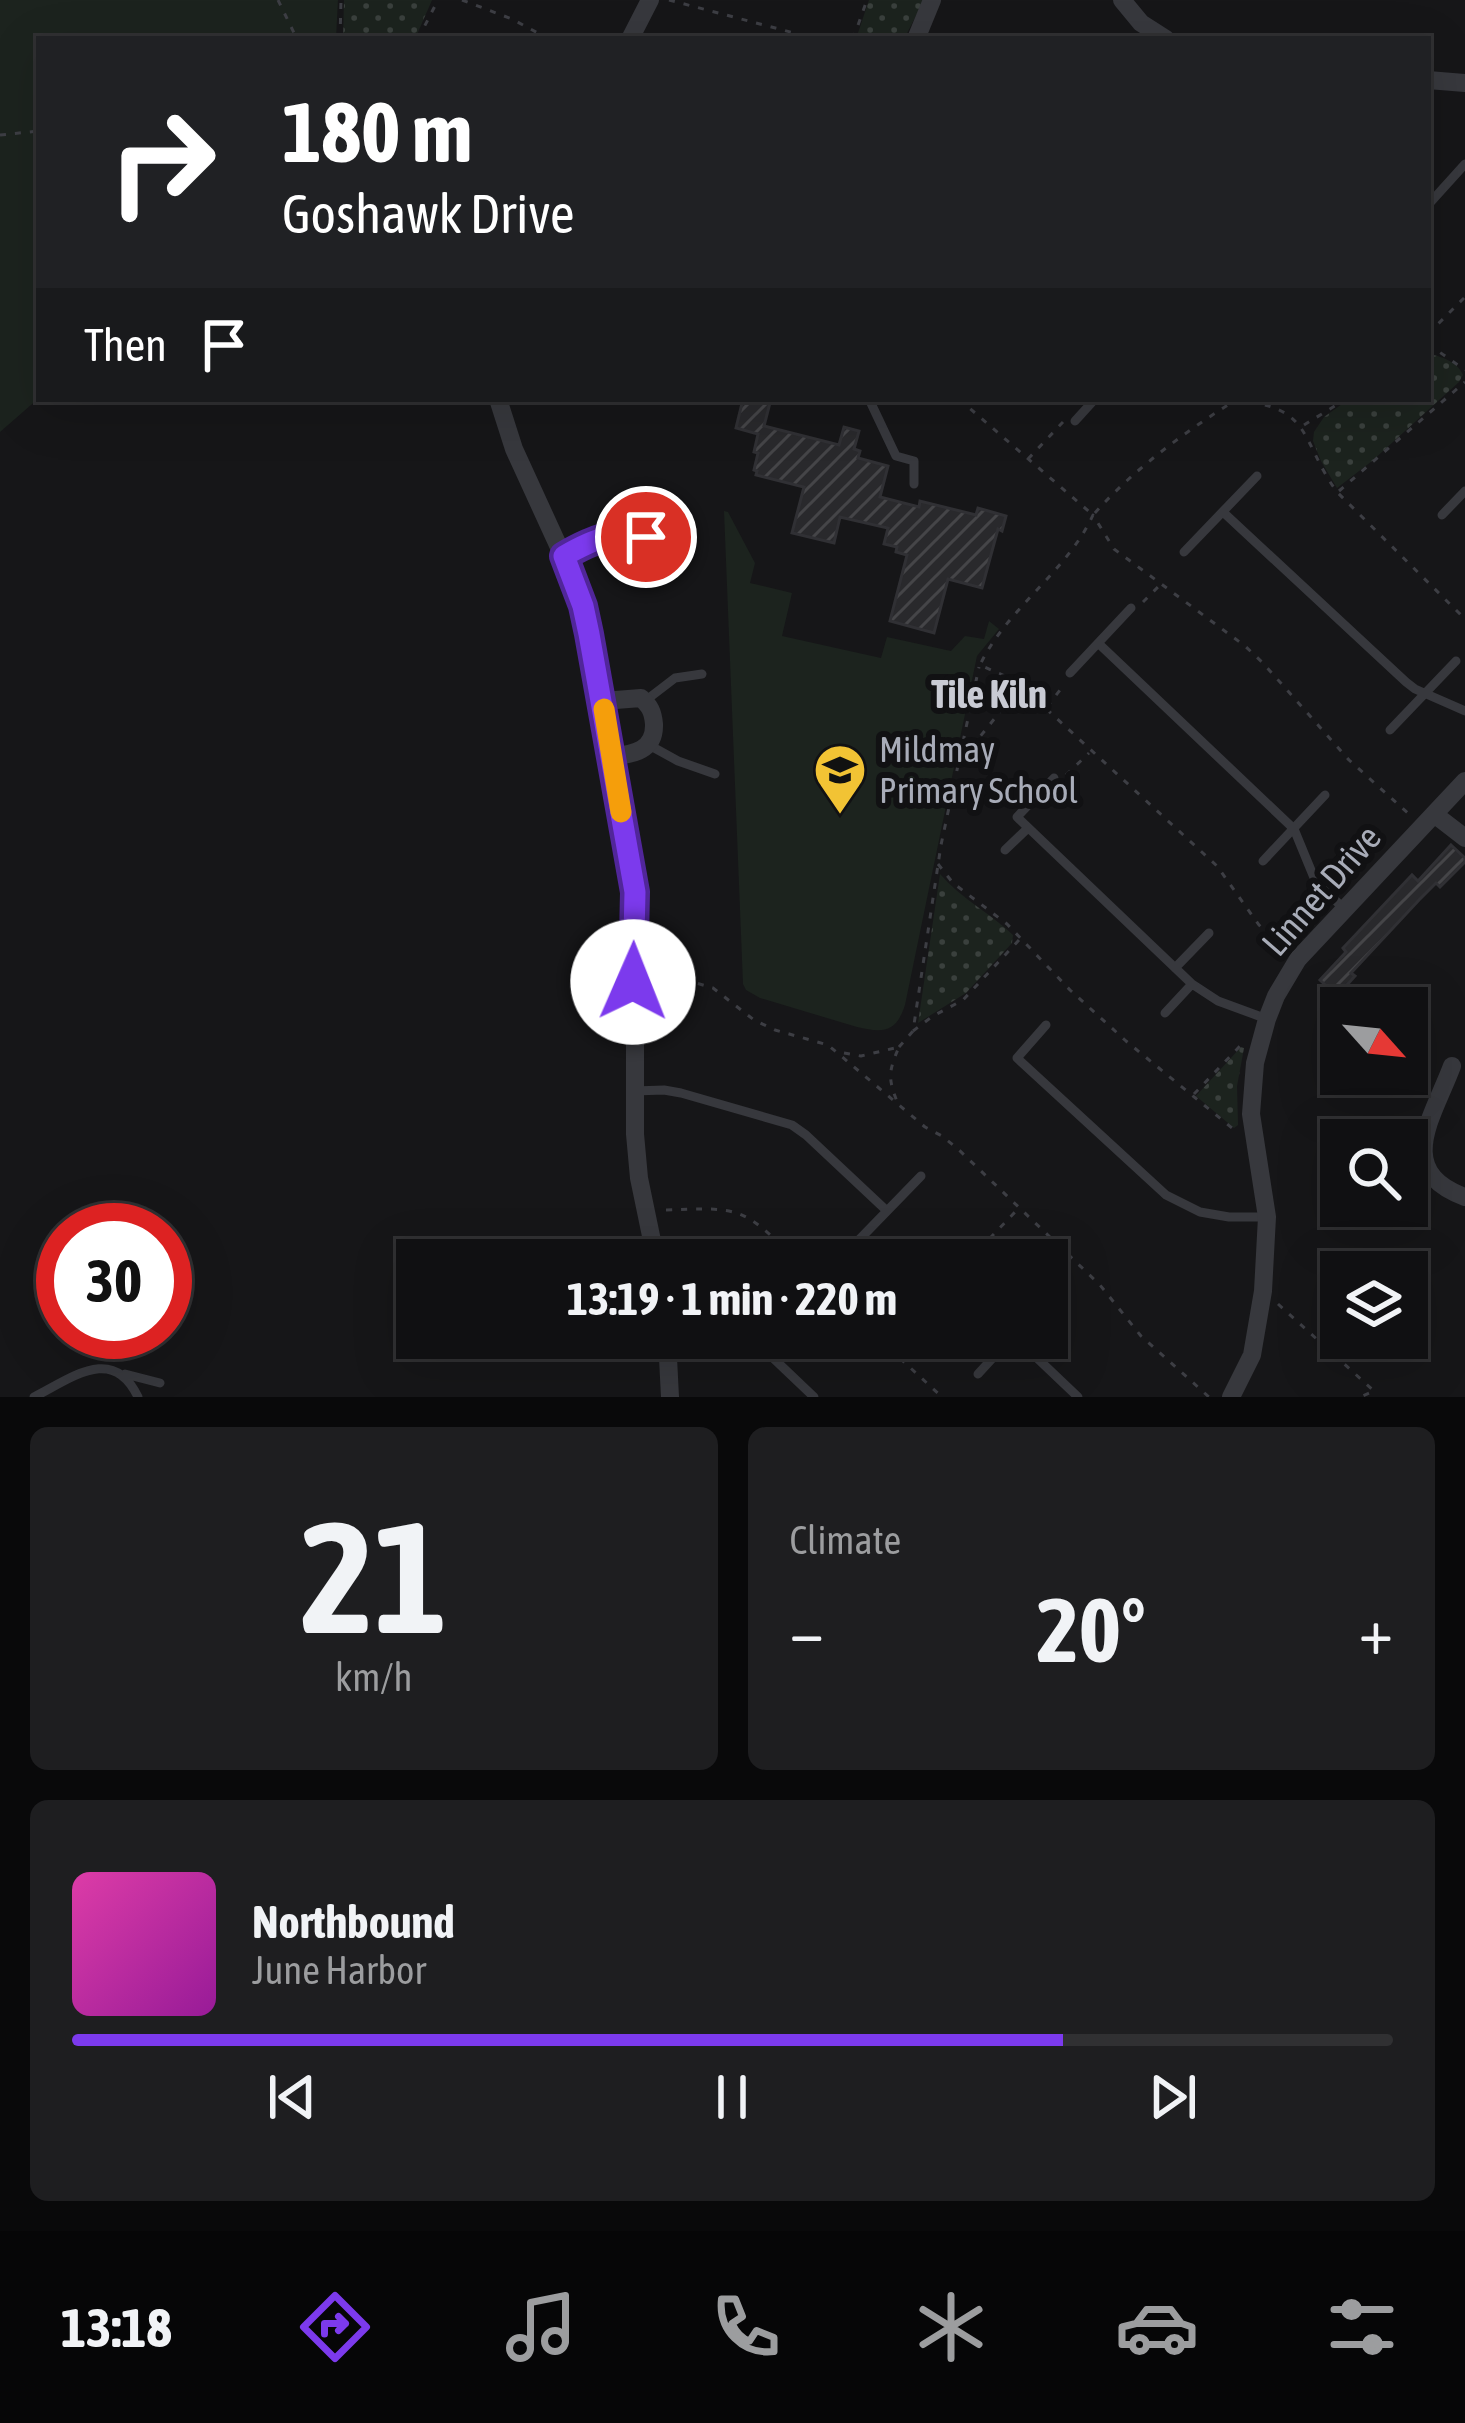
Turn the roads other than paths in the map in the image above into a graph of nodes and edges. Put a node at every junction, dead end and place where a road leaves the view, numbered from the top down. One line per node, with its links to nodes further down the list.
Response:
1 (650, 0): 5 (street)
2 (932, 0): 6 (street)
3 (1121, 0): 4 (street)
4 (1142, 23): 7 (street); 8 (street)
5 (632, 36)
6 (917, 36)
7 (1130, 36)
8 (1162, 36)
9 (1431, 80): 10 (street)
10 (1465, 83)
11 (1465, 164): 12 (lane)
12 (1431, 202)
13 (499, 402): 24 (street)
14 (870, 402): 18 (lane)
15 (1092, 402): 16 (lane)
16 (1075, 421)
17 (1257, 476): 20 (lane)
18 (914, 484)
19 (1465, 491): 21 (lane)
20 (1222, 512): 23 (lane); 30 (lane)
21 (1442, 515)
22 (646, 537): 24 (street)
23 (1184, 552)
24 (564, 556): 31 (street)
25 (1131, 608): 26 (lane)
26 (1098, 643): 28 (lane); 43 (lane)
27 (1456, 661): 30 (lane)
28 (1070, 673)
29 (702, 674): 32 (lane)
30 (1425, 694): 33 (lane); 34 (lane)
31 (603, 701): 32 (street); 36 (street)
32 (645, 701): 35 (street)
33 (1465, 711)
34 (1390, 730)
35 (649, 745): 36 (street); 37 (lane)
36 (612, 757): 55 (street)
37 (715, 774)
38 (1054, 778): 42 (lane)
39 (1465, 781): 41 (street, Linnet Drive)
40 (1325, 795): 43 (lane)
41 (1434, 814): 44 (street); 47 (street, Linnet Drive)
42 (1028, 828): 45 (lane); 49 (lane)
43 (1294, 829): 46 (lane); 47 (lane)
44 (1465, 838)
45 (1005, 850)
46 (1263, 861)
47 (1343, 908): 52 (street, Linnet Drive)
48 (1209, 933): 49 (lane)
49 (1175, 968): 50 (lane)
50 (1192, 984): 51 (lane); 52 (lane)
51 (1165, 1013)
52 (1267, 1019): 59 (street, Linnet Drive)
53 (1046, 1025): 59 (lane)
54 (1452, 1066): 57 (street)
55 (634, 1091): 58 (lane); 60 (street)
56 (921, 1175): 58 (lane)
57 (1465, 1197)
58 (887, 1211): 61 (lane)
59 (1267, 1217): 74 (street, Linnet Drive)
60 (652, 1239)
61 (860, 1239)
62 (668, 1359): 71 (street)
63 (774, 1359): 72 (lane)
64 (993, 1359): 67 (lane)
65 (1037, 1359): 73 (lane)
66 (125, 1374): 68 (lane); 69 (lane); 70 (lane)
67 (978, 1374)
68 (160, 1383)
69 (34, 1397)
70 (138, 1397)
71 (670, 1397)
72 (814, 1397)
73 (1078, 1397)
74 (1231, 1397)

